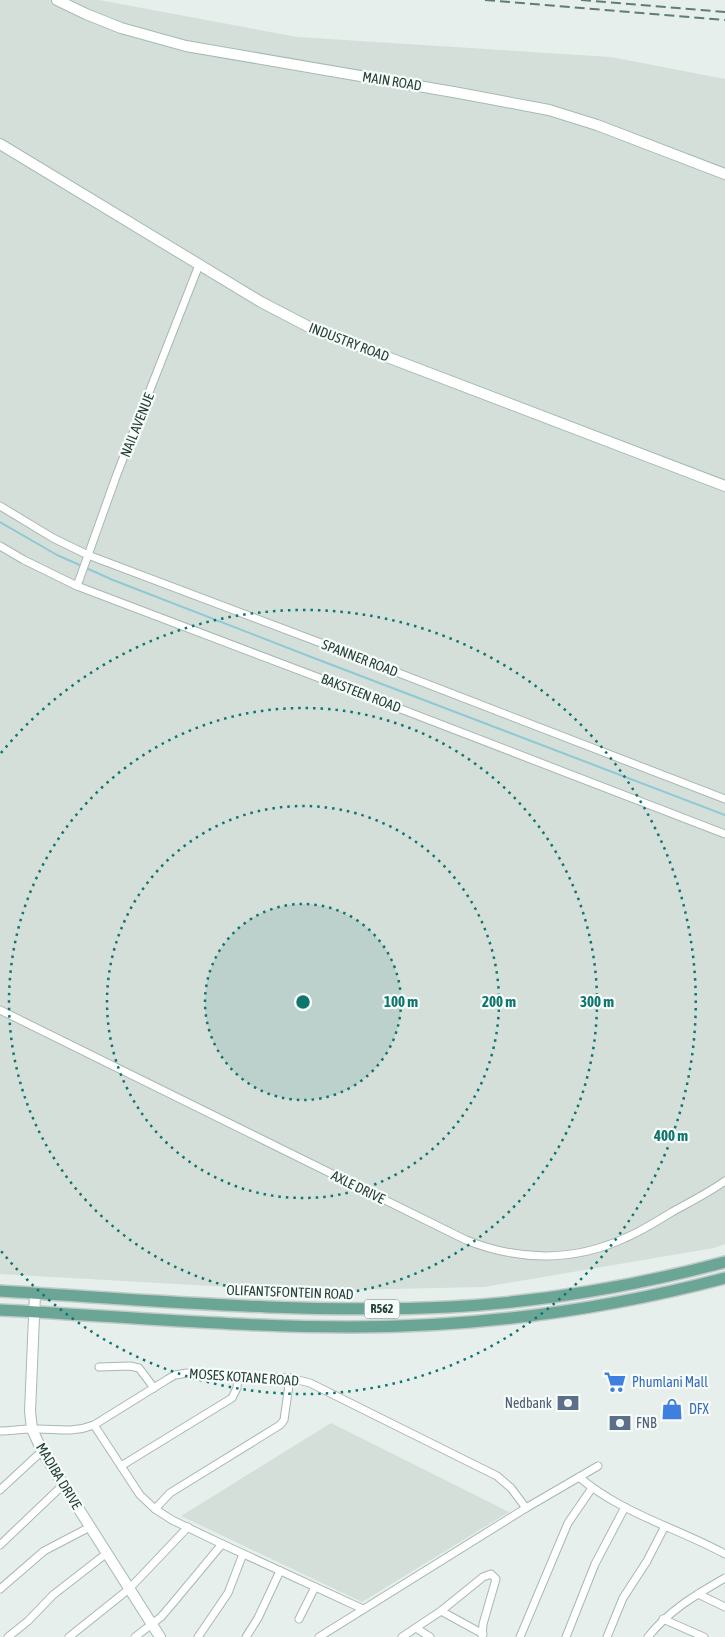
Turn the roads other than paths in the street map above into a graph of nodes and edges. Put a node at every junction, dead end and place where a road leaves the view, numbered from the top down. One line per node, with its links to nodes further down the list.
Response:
1 (57, 0): 3 (street, MAIN ROAD)
2 (0, 144): 4 (street, INDUSTRY ROAD)
3 (725, 174)
4 (199, 265): 5 (street, INDUSTRY ROAD); 8 (street, NAIL AVENUE)
5 (725, 486)
6 (0, 506): 8 (street, SPANNER ROAD)
7 (0, 546): 9 (street, BAKSTEEN ROAD)
8 (88, 555): 9 (street, NAIL AVENUE); 10 (street, SPANNER ROAD)
9 (77, 586): 11 (street, BAKSTEEN ROAD)
10 (725, 799)
11 (725, 834)
12 (0, 1010): 13 (street, AXLE DRIVE)
13 (725, 1181)
14 (725, 1262): 17 (main road, OLIFANTSFONTEIN ROAD / R562)
15 (725, 1278): 19 (main road, R562)
16 (0, 1291): 17 (main road, OLIFANTSFONTEIN ROAD / R562)
17 (36, 1294): 19 (street, MADIBA DRIVE)
18 (0, 1310): 19 (main road, R562)
19 (36, 1312): 25 (street, MADIBA DRIVE)
20 (99, 1367): 23 (street)
21 (238, 1375): 22 (street, MOSES KOTANE ROAD); 23 (street, MOSES KOTANE ROAD); 28 (street)
22 (290, 1378): 35 (street, MOSES KOTANE ROAD); 36 (street)
23 (154, 1388): 24 (street, MOSES KOTANE ROAD)
24 (94, 1425): 25 (street, MOSES KOTANE ROAD); 28 (street)
25 (32, 1429): 26 (street, MOSES KOTANE ROAD); 27 (street, MADIBA DRIVE)
26 (0, 1431)
27 (42, 1451): 31 (street, MADIBA DRIVE); 33 (street)
28 (121, 1466): 36 (street)
29 (598, 1466): 30 (street)
30 (579, 1477): 32 (street); 35 (street)
31 (63, 1485): 38 (street, MADIBA DRIVE); 41 (street)
32 (592, 1488): 34 (street); 69 (street)
33 (0, 1490)
34 (625, 1507): 37 (street); 70 (street)
35 (526, 1508): 52 (street)
36 (155, 1509): 39 (street)
37 (665, 1526): 44 (street); 71 (street)
38 (90, 1527): 42 (street, MADIBA DRIVE); 48 (street)
39 (188, 1527): 40 (street); 49 (street)
40 (222, 1544): 43 (street); 56 (street)
41 (0, 1545)
42 (107, 1553): 49 (street, MADIBA DRIVE); 60 (street)
43 (243, 1554): 45 (street); 64 (street)
44 (725, 1554)
45 (280, 1571): 47 (street); 65 (street)
46 (725, 1578): 50 (street)
47 (315, 1587): 52 (street); 54 (street)
48 (0, 1589)
49 (129, 1589): 56 (street, MADIBA DRIVE); 61 (street)
50 (698, 1594): 51 (street); 55 (street)
51 (725, 1607)
52 (363, 1609): 66 (street)
53 (440, 1611): 57 (street); 59 (street); 59 (street)
54 (299, 1619)
55 (663, 1619): 58 (street); 72 (street)
56 (151, 1624): 62 (street); 63 (street, MADIBA DRIVE)
57 (416, 1628): 67 (street); 68 (street)
58 (692, 1634): 73 (street)
59 (482, 1636)
60 (8, 1637)
61 (69, 1637)
62 (135, 1637)
63 (160, 1637)
64 (198, 1637)
65 (246, 1637)
66 (319, 1637)
67 (402, 1637)
68 (430, 1637)
69 (520, 1637)
70 (566, 1637)
71 (607, 1637)
72 (648, 1637)
73 (704, 1637)

